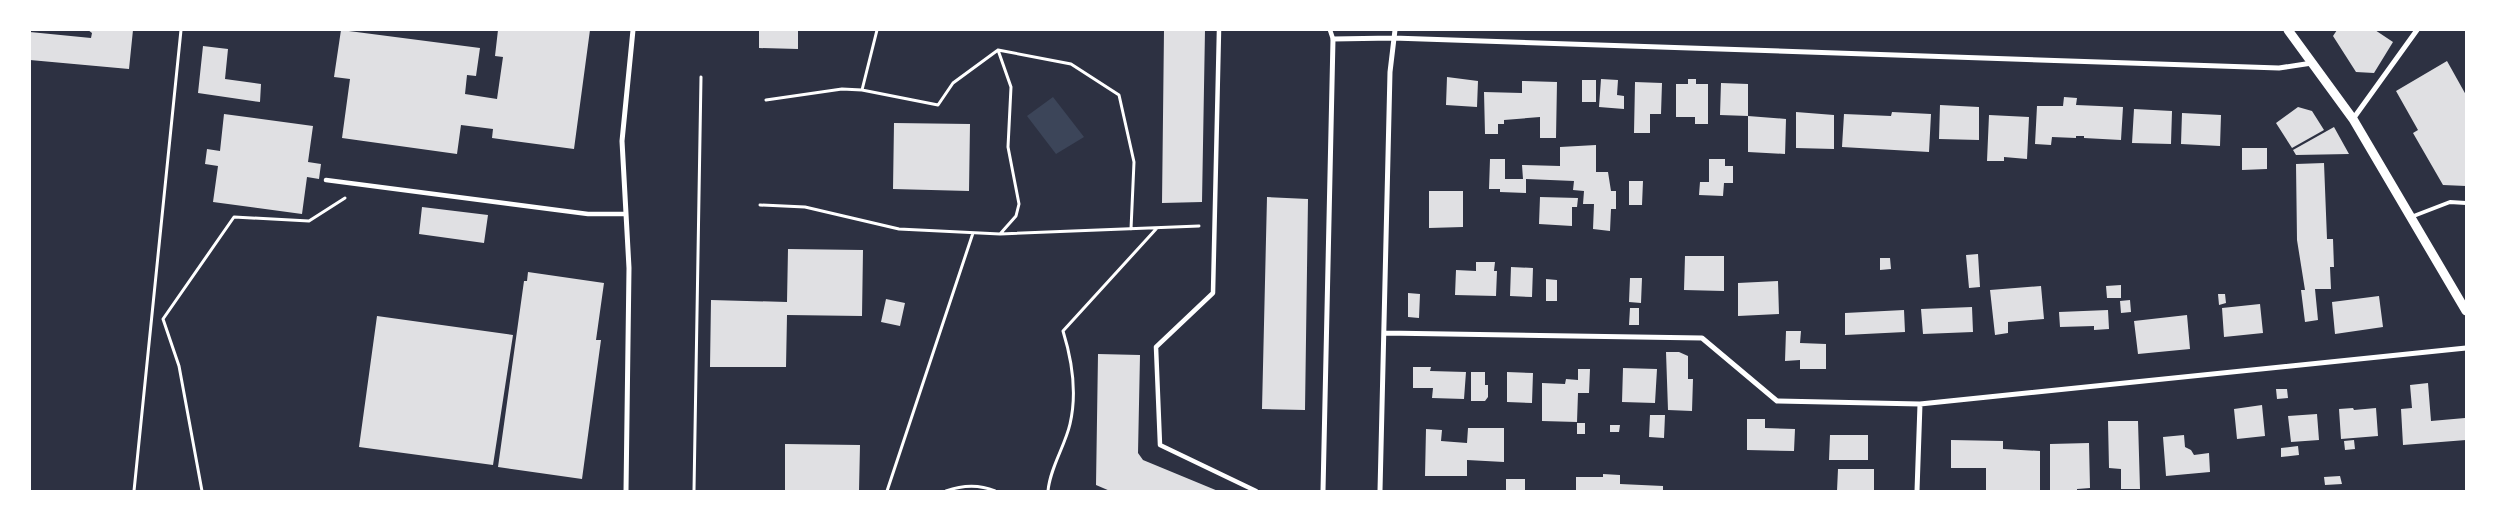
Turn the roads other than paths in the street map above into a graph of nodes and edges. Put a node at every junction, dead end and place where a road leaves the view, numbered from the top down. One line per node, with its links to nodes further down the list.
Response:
1 (633, 30): 13 (street)
2 (1219, 30): 20 (street)
3 (1330, 30): 8 (street)
4 (1395, 30): 7 (street)
5 (2288, 30): 9 (street)
6 (2417, 30): 10 (street)
7 (1394, 38): 8 (street); 9 (street); 16 (street)
8 (1333, 39): 21 (street)
9 (2312, 63): 10 (street)
10 (2353, 119): 14 (street)
11 (326, 180): 13 (street)
12 (2466, 204): 14 (lane)
13 (625, 214): 19 (street)
14 (2411, 217): 15 (street)
15 (2466, 311)
16 (1385, 334): 18 (street); 22 (street)
17 (2466, 348): 18 (street)
18 (1920, 404): 23 (street)
19 (626, 491)
20 (1256, 491)
21 (1323, 491)
22 (1380, 491)
23 (1917, 491)

